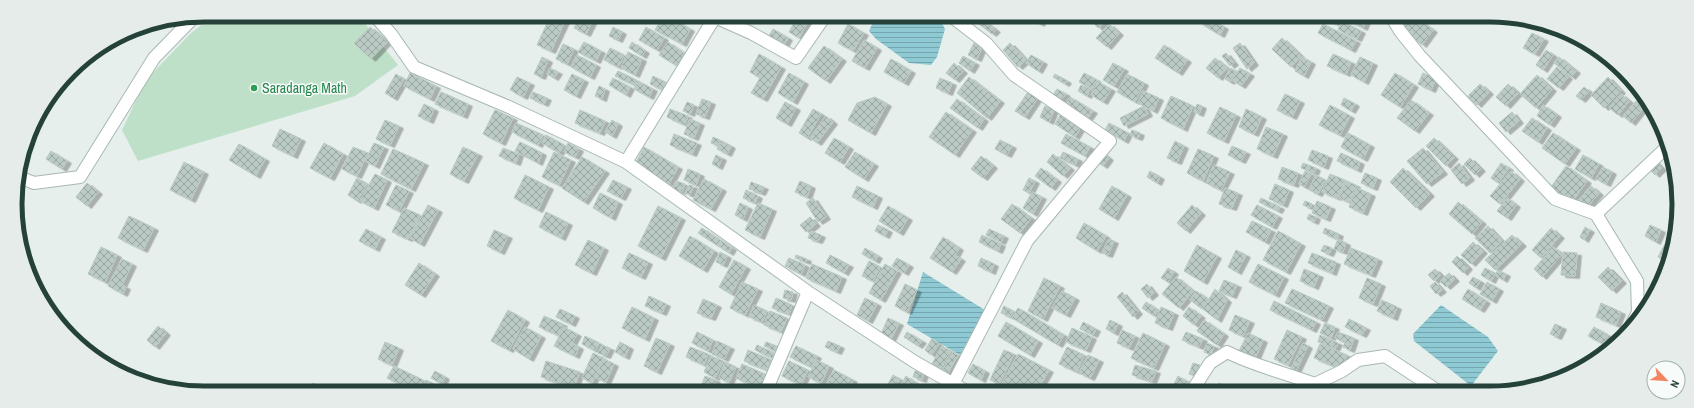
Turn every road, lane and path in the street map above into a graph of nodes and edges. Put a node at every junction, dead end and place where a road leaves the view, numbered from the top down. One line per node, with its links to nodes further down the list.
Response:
1 (381, 22): 9 (street)
2 (712, 22): 9 (street)
3 (726, 22): 4 (street)
4 (821, 22)
5 (960, 22): 14 (street)
6 (1395, 22): 11 (street)
7 (189, 23): 10 (street)
8 (1664, 150): 11 (street)
9 (626, 162): 12 (street)
10 (24, 179)
11 (1596, 214): 13 (street)
12 (808, 292): 14 (street); 15 (street)
13 (1638, 309)
14 (953, 384): 16 (street)
15 (768, 386)
16 (957, 386)
17 (1195, 386): 18 (street)
18 (1431, 386)

